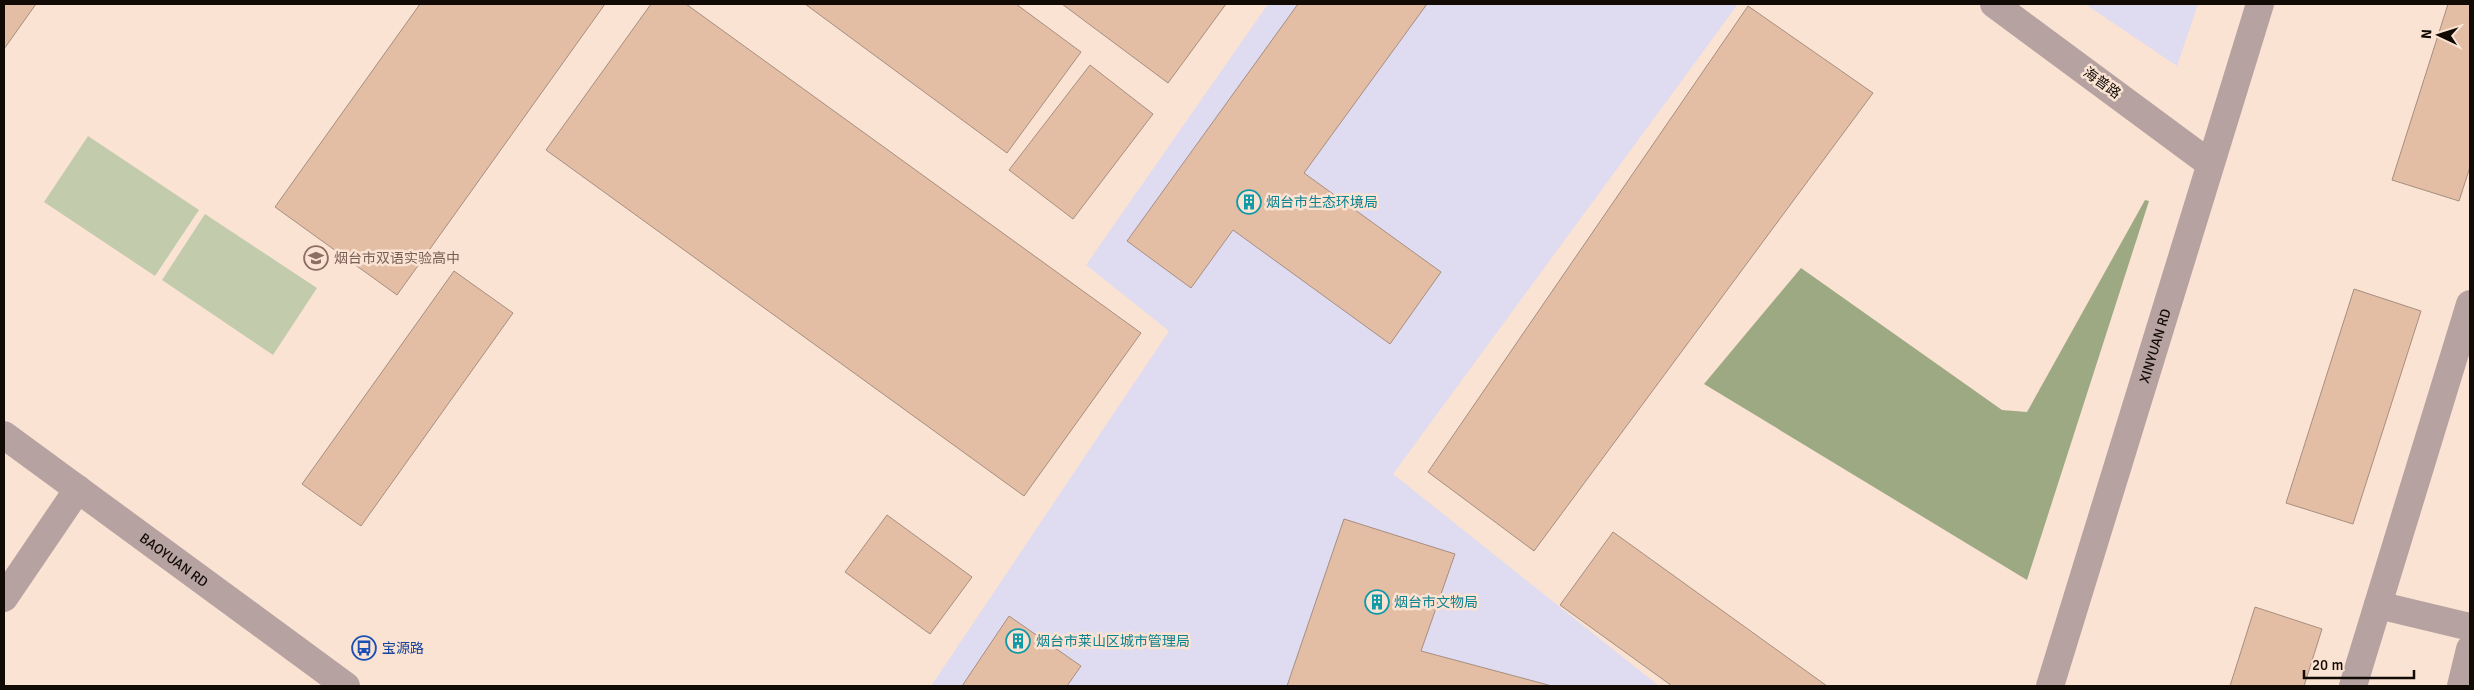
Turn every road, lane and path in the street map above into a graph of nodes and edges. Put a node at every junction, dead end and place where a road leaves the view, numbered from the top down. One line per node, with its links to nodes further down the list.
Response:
1 (1994, 4): 3 (street, 海普路)
2 (2260, 4): 3 (street, XINYUAN RD)
3 (2209, 163): 12 (street, XINYUAN RD)
4 (2470, 304): 8 (street)
5 (4, 434): 6 (street, BAOYUAN RD)
6 (78, 490): 7 (street); 11 (street, BAOYUAN RD)
7 (4, 598)
8 (2378, 605): 9 (street); 13 (street)
9 (2470, 627)
10 (2470, 649): 14 (street)
11 (346, 686)
12 (2050, 686)
13 (2353, 686)
14 (2461, 686)

